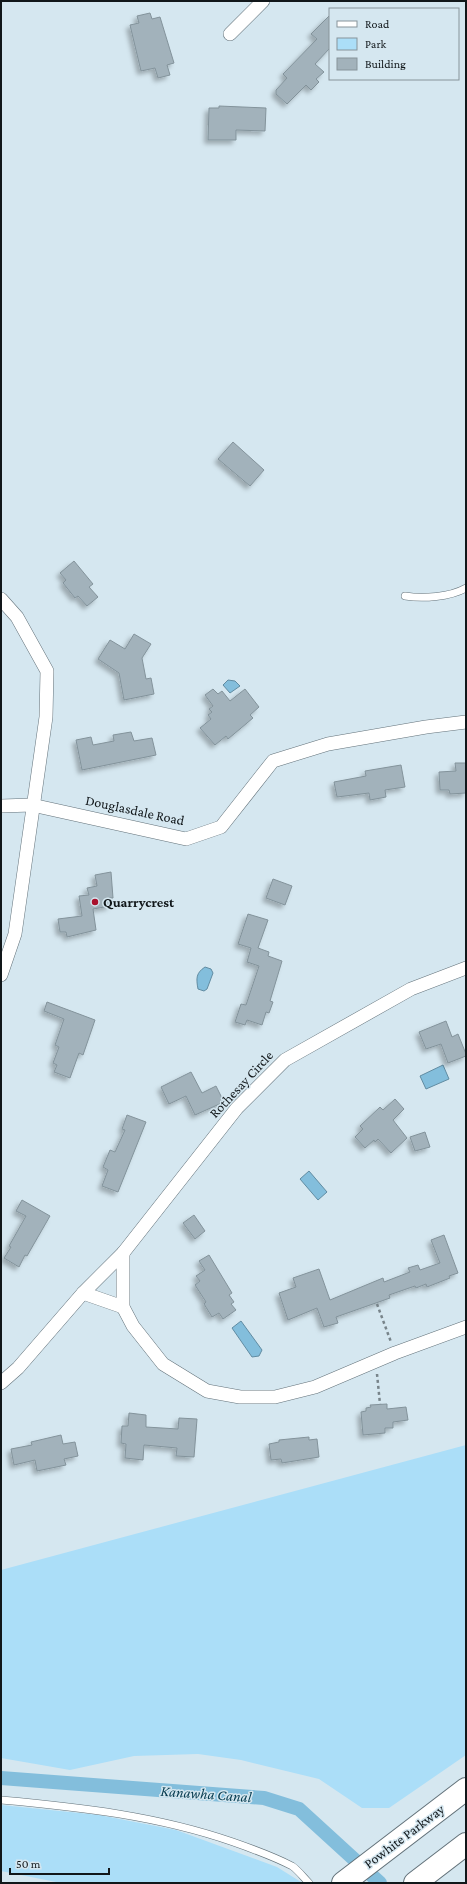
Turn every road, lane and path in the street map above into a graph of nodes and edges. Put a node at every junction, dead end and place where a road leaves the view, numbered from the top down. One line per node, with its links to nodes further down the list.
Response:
1 (263, 1): 2 (street)
2 (230, 34)
3 (466, 588): 4 (lane)
4 (405, 596)
5 (1, 599): 7 (street)
6 (466, 722): 7 (street, Douglasdale Road)
7 (32, 805): 8 (street, Douglasdale Road); 10 (street)
8 (1, 806)
9 (466, 968): 11 (street, Rothesay Circle)
10 (1, 974)
11 (124, 1252): 12 (street, Rothesay Circle); 14 (street)
12 (82, 1293): 14 (street); 18 (street, Rothesay Circle)
13 (377, 1304): 16 (path)
14 (123, 1307): 17 (street)
15 (466, 1327): 16 (street)
16 (396, 1353): 17 (street)
17 (375, 1362): 19 (path)
18 (1, 1383)
19 (380, 1404)
20 (466, 1789): 24 (highway, Powhite Parkway)
21 (1, 1800): 23 (lane)
22 (461, 1848): 25 (highway)
23 (310, 1883)
24 (343, 1883)
25 (415, 1883)

